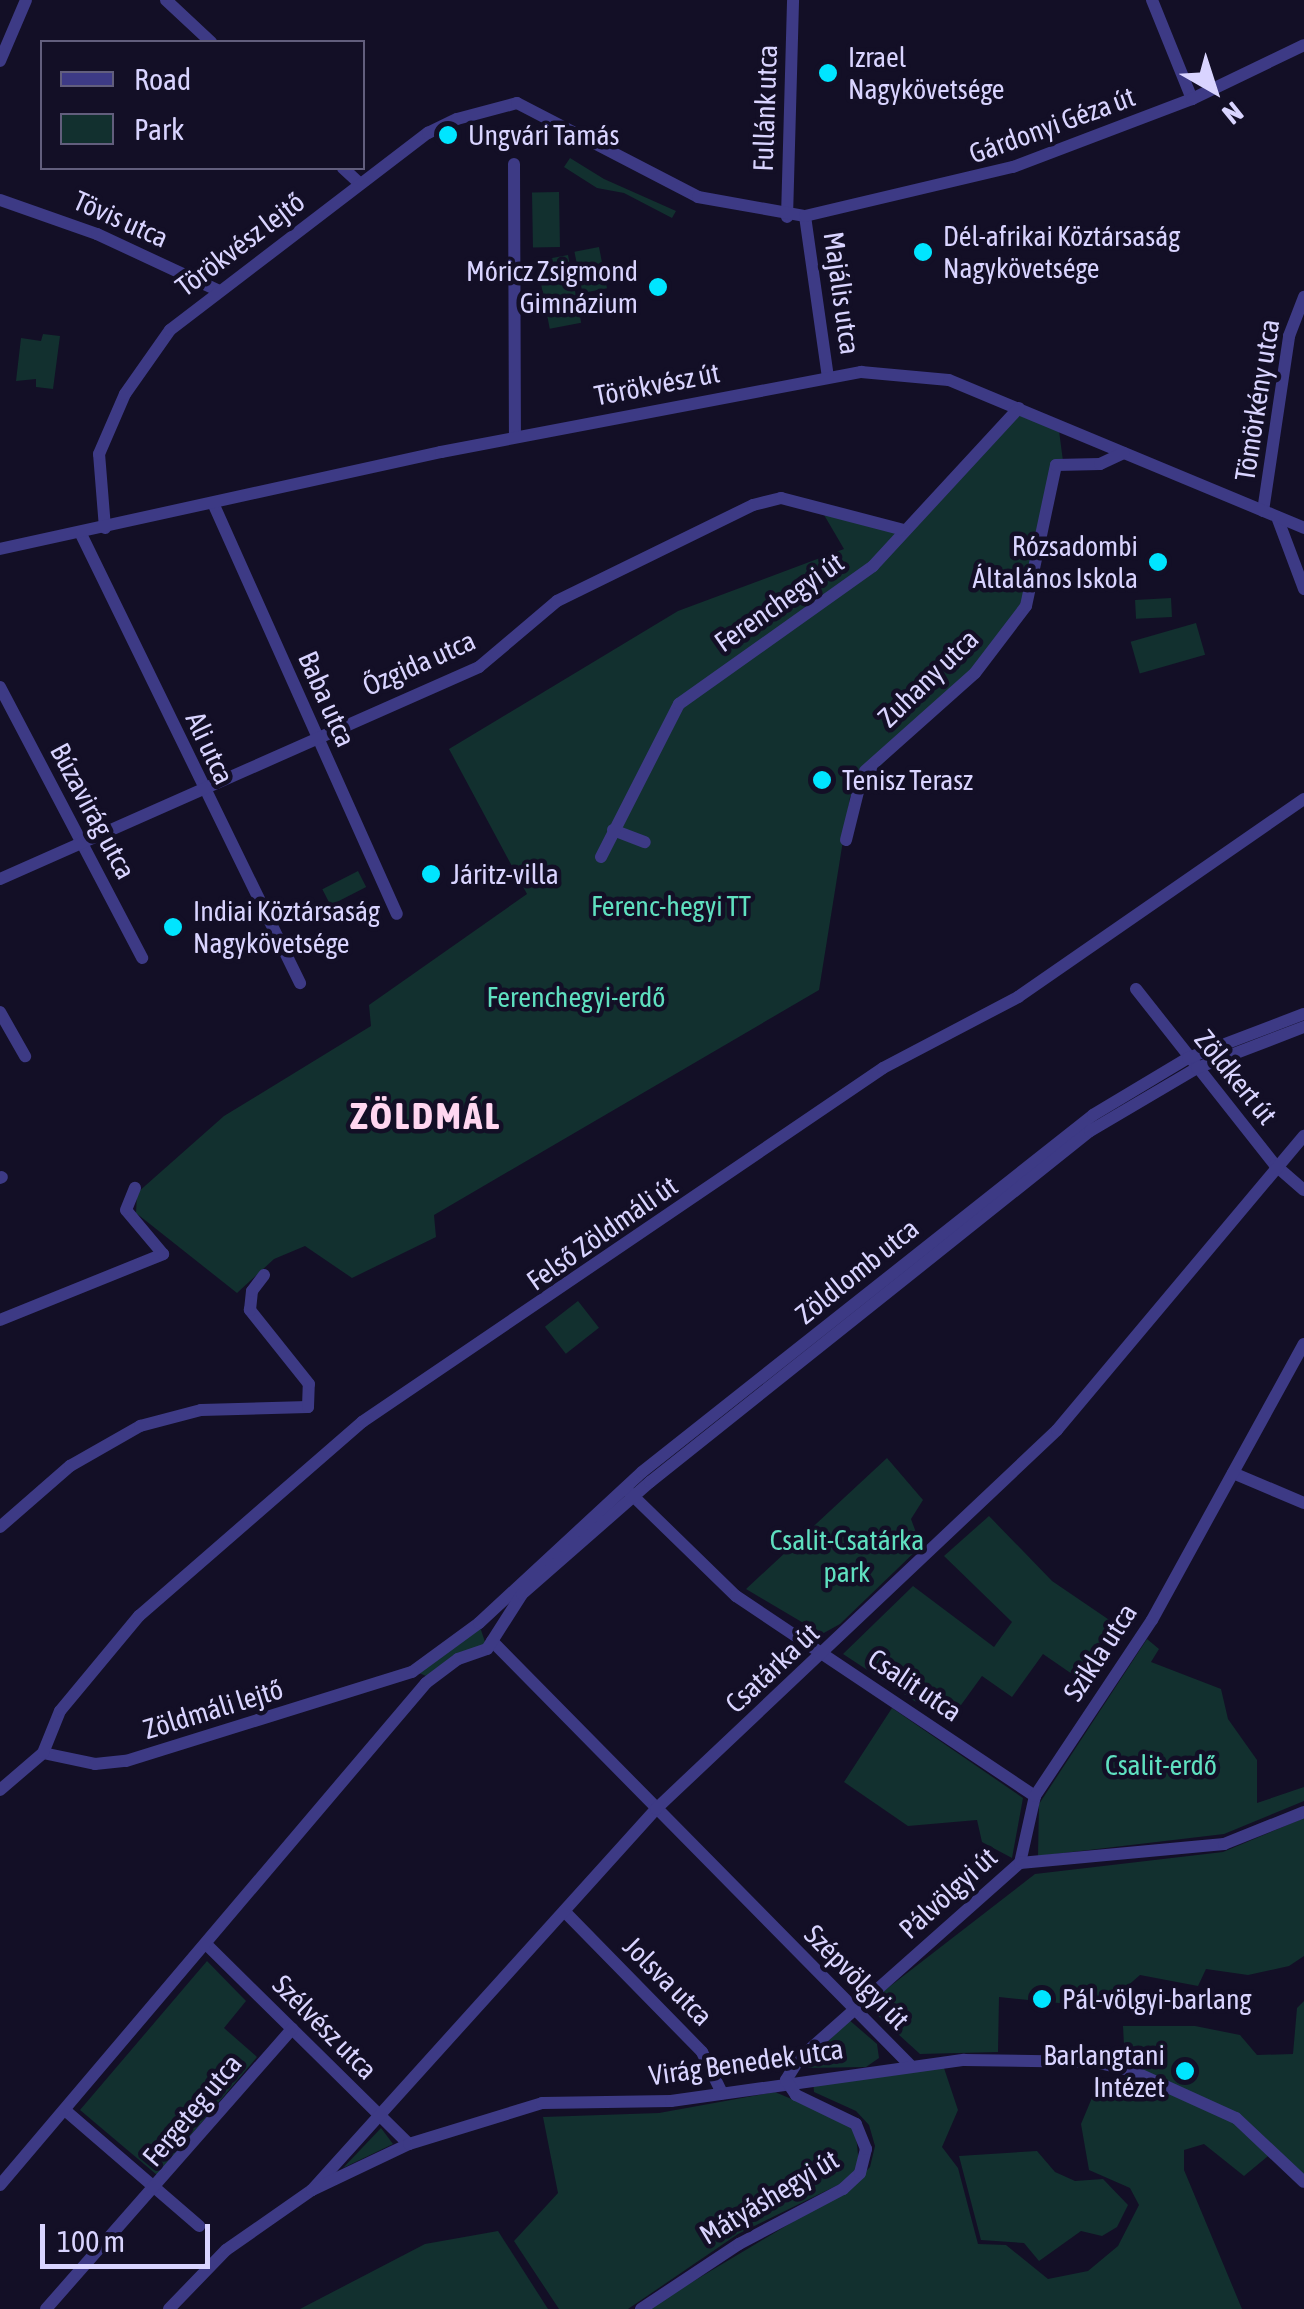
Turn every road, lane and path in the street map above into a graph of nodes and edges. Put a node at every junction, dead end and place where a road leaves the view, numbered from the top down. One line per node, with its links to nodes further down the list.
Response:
1 (26, 0): 7 (street)
2 (166, 0): 5 (street)
3 (793, 0): 14 (street, Fullánk utca)
4 (1152, 0): 8 (street)
5 (209, 40)
6 (1304, 45): 8 (street, Gárdonyi Géza út)
7 (0, 60)
8 (1192, 99): 13 (street, Gárdonyi Géza út)
9 (514, 164): 19 (street)
10 (344, 170): 11 (street)
11 (360, 184): 14 (street, Törökvész lejtő); 15 (street, Törökvész lejtő)
12 (0, 200): 15 (street, Tövis utca)
13 (806, 216): 14 (street, Törökvész lejtő); 17 (street, Majális utca)
14 (787, 217)
15 (219, 291): 23 (street, Törökvész lejtő)
16 (1304, 297): 22 (street, Tömörkény utca)
17 (828, 376): 18 (street, Törökvész út); 19 (street, Törökvész út)
18 (1019, 408): 20 (street, Törökvész út); 25 (street, Ferenchegyi út)
19 (516, 437): 21 (street, Törökvész út)
20 (1124, 453): 22 (street, Törökvész út); 34 (street, Zuhany utca)
21 (214, 502): 23 (street, Törökvész út); 30 (street, Baba utca)
22 (1270, 514): 24 (street, Törökvész út); 28 (street)
23 (104, 528): 26 (street, Törökvész út)
24 (1304, 528)
25 (904, 530): 30 (street, Őzgida utca); 33 (street, Ferenchegyi út)
26 (80, 532): 27 (street, Törökvész út); 31 (street, Ali utca)
27 (0, 549)
28 (1304, 589)
29 (0, 687): 36 (street, Búzavirág utca)
30 (317, 735): 31 (street, Őzgida utca); 39 (street, Baba utca)
31 (201, 788): 36 (street, Őzgida utca); 41 (street, Ali utca)
32 (1304, 800): 63 (street, Felső Zöldmáli út)
33 (614, 830): 35 (street); 37 (street, Ferenchegyi út)
34 (846, 840)
35 (645, 842)
36 (82, 846): 38 (street, Őzgida utca); 40 (street, Búzavirág utca)
37 (601, 858)
38 (0, 879)
39 (397, 914)
40 (142, 958)
41 (300, 984)
42 (1136, 988): 47 (street, Zöldkert út)
43 (0, 1012): 46 (street)
44 (1304, 1014): 47 (street, Zöldlomb utca)
45 (1304, 1027): 47 (street, Zöldlomb utca)
46 (25, 1056)
47 (1193, 1063): 49 (street, Zöldkert út); 56 (street, Zöldlomb utca)
48 (1304, 1136): 49 (street, Csatárka út)
49 (1275, 1165): 51 (street, Zöldkert út); 61 (street, Csatárka út)
50 (135, 1188): 53 (street)
51 (1304, 1190)
52 (264, 1274): 58 (street)
53 (0, 1320)
54 (1304, 1344): 55 (street, Szikla utca)
55 (1233, 1473): 57 (street); 65 (street, Szikla utca)
56 (629, 1492): 59 (street, Zöldlomb utca); 60 (street, Zöldlomb utca); 61 (street, Csalit utca)
57 (1304, 1503)
58 (0, 1527)
59 (479, 1623): 60 (street, Szépvölgyi út); 62 (street)
60 (489, 1643): 62 (street); 66 (street, Szépvölgyi út)
61 (826, 1654): 65 (street, Csalit utca); 66 (street, Csatárka út)
62 (417, 1678): 63 (street, Zöldmáli lejtő); 70 (street)
63 (42, 1753): 64 (street, Felső Zöldmáli út)
64 (0, 1790)
65 (1035, 1796): 68 (street, Szikla utca)
66 (656, 1810): 69 (street, Csatárka út); 71 (street, Szépvölgyi út)
67 (1304, 1812): 68 (street, Pálvölgyi út)
68 (1020, 1863): 71 (street, Pálvölgyi út)
69 (566, 1913): 75 (street, Jolsva utca); 77 (street, Csatárka út)
70 (206, 1944): 72 (street, Szélvész utca); 76 (street)
71 (854, 2008): 73 (street, Szépvölgyi út); 74 (street, Pálvölgyi út)
72 (292, 2030): 77 (street, Szélvész utca); 81 (street, Fergeteg utca)
73 (910, 2065): 74 (street, Virág Benedek utca); 79 (street, Szépvölgyi út)
74 (786, 2080): 75 (street, Virág Benedek utca); 86 (street, Mátyáshegyi út)
75 (722, 2092): 78 (street, Virág Benedek utca)
76 (66, 2111): 80 (street); 81 (street)
77 (379, 2115): 78 (street, Szélvész utca); 82 (street, Csatárka út)
78 (410, 2144): 82 (street, Virág Benedek utca)
79 (1304, 2182)
80 (0, 2186)
81 (157, 2190): 83 (street); 84 (street, Fergeteg utca)
82 (312, 2190): 85 (street, Virág Benedek utca)
83 (199, 2226)
84 (46, 2309)
85 (170, 2309)
86 (641, 2309)

